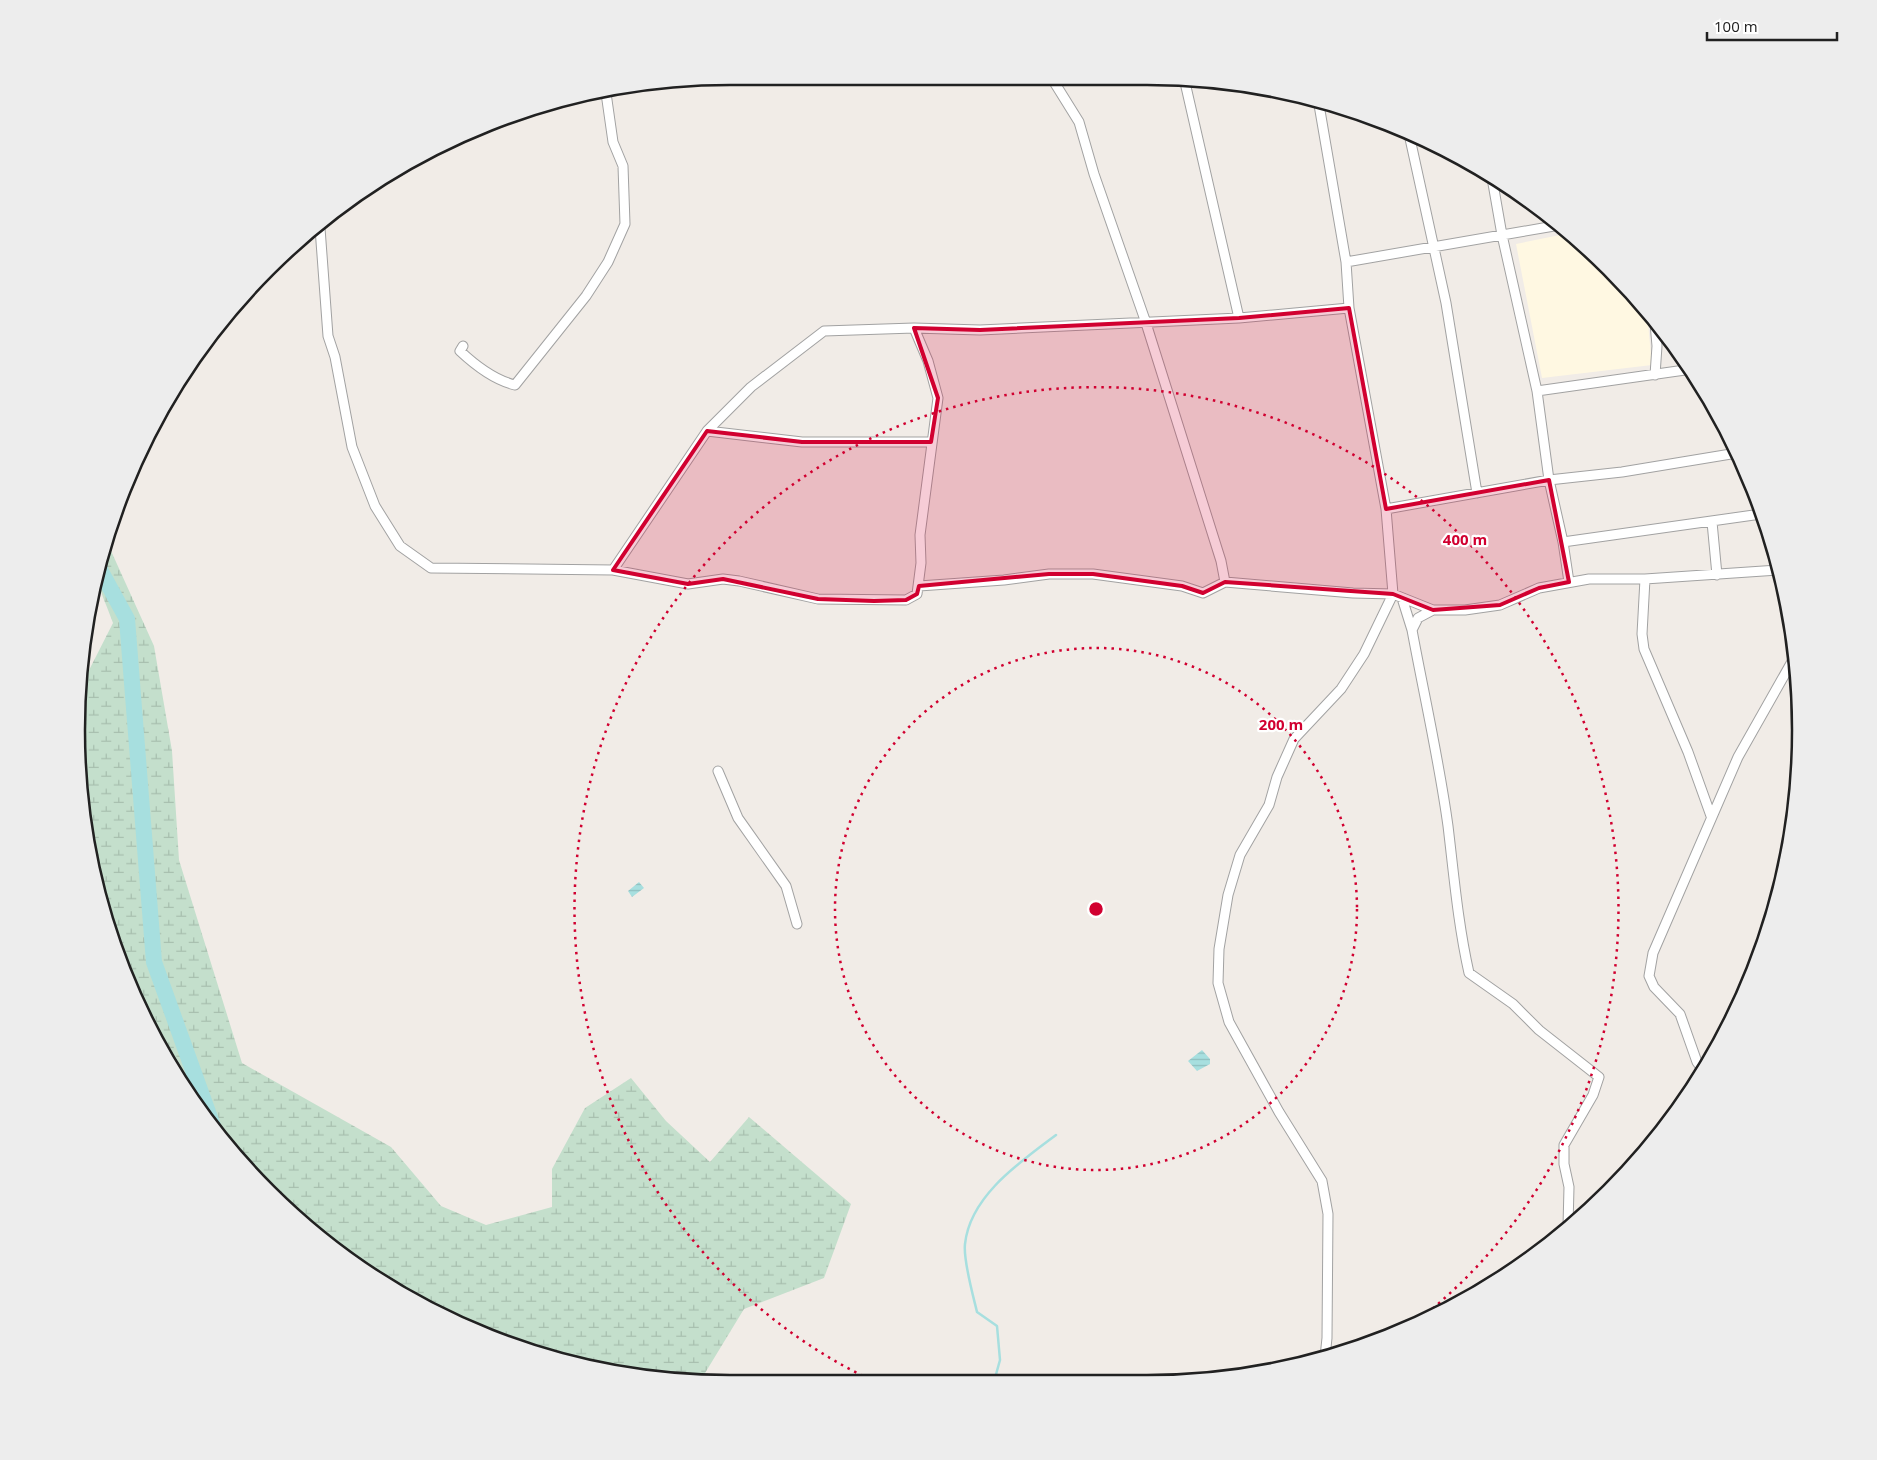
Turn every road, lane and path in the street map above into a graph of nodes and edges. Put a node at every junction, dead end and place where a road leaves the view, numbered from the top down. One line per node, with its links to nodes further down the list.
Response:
1 (1056, 85): 14 (street)
2 (1186, 86): 13 (street)
3 (607, 97): 17 (street)
4 (1320, 109): 11 (street)
5 (1411, 142): 10 (street)
6 (1493, 186): 9 (street)
7 (1550, 227): 9 (street)
8 (320, 232): 30 (street)
9 (1502, 235): 10 (street); 20 (street)
10 (1435, 246): 11 (street); 25 (street)
11 (1346, 262): 12 (street)
12 (1349, 308): 13 (street); 26 (street)
13 (1239, 318): 14 (street)
14 (1145, 320): 15 (street); 34 (street)
15 (914, 328): 21 (street); 22 (street)
16 (1656, 333): 19 (street)
17 (464, 346)
18 (1682, 371): 19 (street)
19 (1654, 375): 20 (street)
20 (1537, 390): 24 (street)
21 (707, 431): 22 (street); 30 (street)
22 (931, 442): 36 (street)
23 (1729, 454): 24 (street)
24 (1548, 480): 25 (street); 29 (street)
25 (1477, 493): 26 (street)
26 (1386, 509): 37 (street)
27 (1755, 515): 28 (street)
28 (1712, 522): 29 (street); 32 (street)
29 (1563, 542): 35 (street)
30 (613, 570): 36 (street)
31 (1772, 570): 32 (street)
32 (1716, 575): 33 (street)
33 (1646, 579): 35 (street); 43 (street)
34 (1226, 582): 36 (street); 37 (street)
35 (1569, 582): 39 (street)
36 (919, 586)
37 (1393, 594): 38 (street); 47 (street)
38 (1402, 598): 39 (street); 40 (street)
39 (1433, 610): 40 (street)
40 (1412, 630): 46 (street)
41 (1789, 668): 43 (street)
42 (718, 771): 44 (street)
43 (1711, 816): 45 (street)
44 (797, 924)
45 (1698, 1064)
46 (1568, 1218)
47 (1326, 1349)

